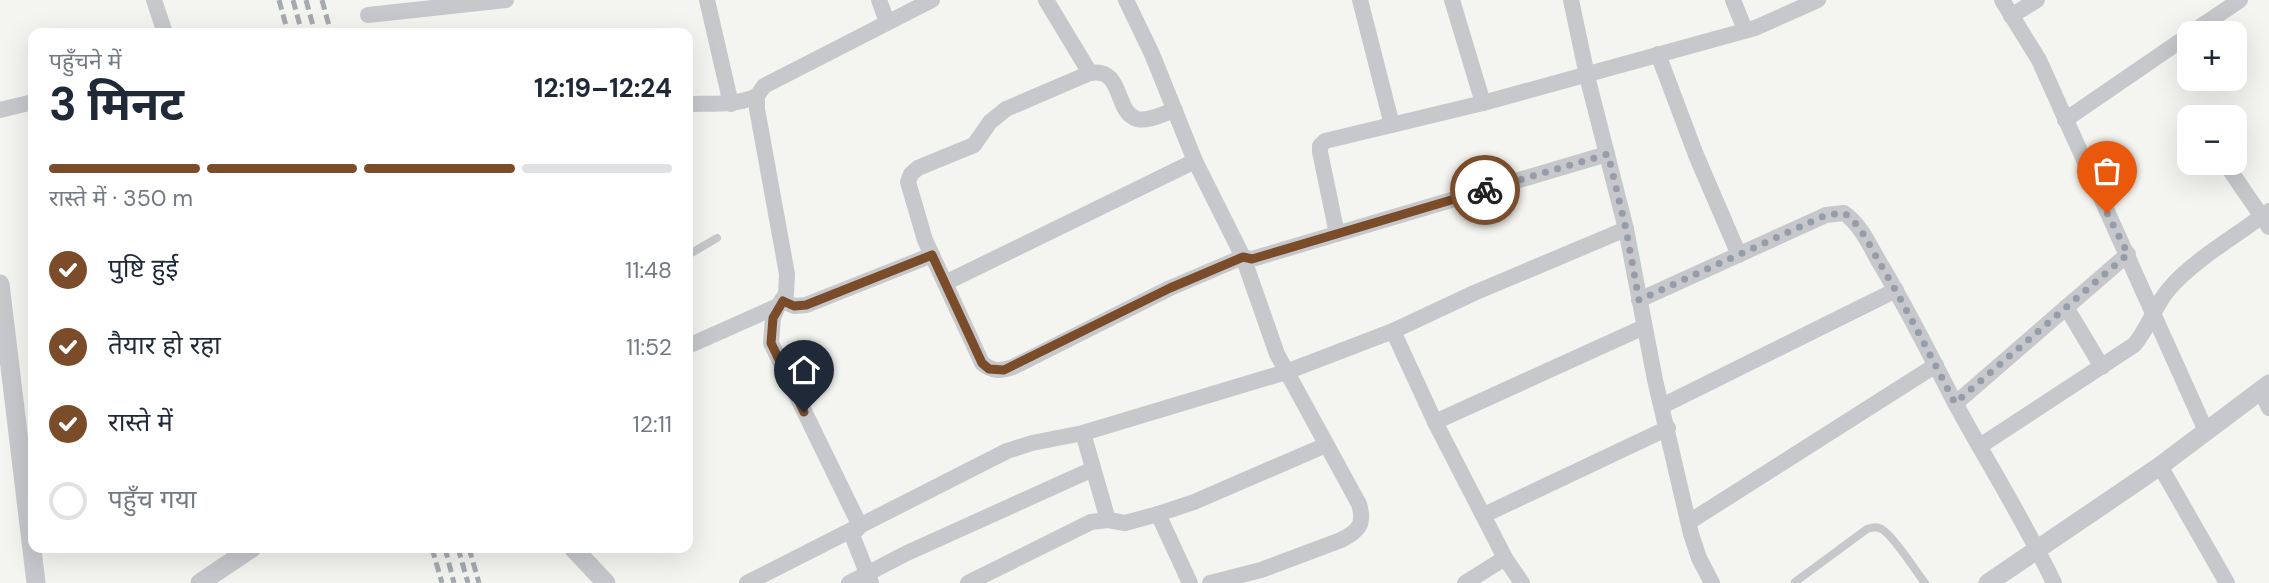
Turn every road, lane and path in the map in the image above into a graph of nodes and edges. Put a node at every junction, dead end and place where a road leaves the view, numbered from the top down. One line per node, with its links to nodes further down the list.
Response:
1 (154, 0): 21 (street)
2 (506, 0): 16 (street)
3 (707, 0): 31 (street)
4 (879, 0): 20 (street)
5 (932, 0): 20 (street)
6 (1046, 0): 25 (street)
7 (1126, 0): 33 (street)
8 (1360, 0): 35 (street)
9 (1452, 0): 29 (street)
10 (1571, 0): 26 (street)
11 (1733, 0): 22 (street)
12 (1818, 0): 22 (street)
13 (2002, 0): 18 (street)
14 (2037, 0): 18 (street)
15 (2240, 0): 19 (street)
16 (436, 4): 17 (street)
17 (368, 15)
18 (2011, 16): 34 (street)
19 (2209, 21)
20 (887, 22): 27 (street)
21 (163, 28)
22 (1745, 30): 24 (street)
23 (2177, 43): 34 (street)
24 (1658, 54): 26 (street); 46 (street)
25 (1090, 74): 33 (street); 45 (street)
26 (1587, 74): 29 (street); 36 (street)
27 (757, 96): 31 (street); 52 (street)
28 (28, 103): 32 (street)
29 (1483, 103): 35 (street)
30 (693, 104): 31 (street)
31 (731, 104)
32 (0, 110)
33 (1175, 110): 37 (street)
34 (2065, 120): 44 (street)
35 (1392, 125): 41 (street)
36 (1608, 154): 40 (street); 41 (street)
37 (1195, 161): 47 (street); 48 (street)
38 (2234, 175): 39 (street)
39 (2266, 218): 54 (street)
40 (1626, 229): 51 (street); 56 (street)
41 (1337, 234): 47 (street)
42 (717, 238): 43 (lane)
43 (693, 252)
44 (2128, 254): 53 (street); 54 (street)
45 (932, 255): 48 (street); 52 (street)
46 (1740, 255): 50 (street); 51 (street)
47 (1243, 257): 48 (street); 60 (street)
48 (945, 283)
49 (0, 284): 72 (street)
50 (1896, 290): 58 (street); 63 (street)
51 (1639, 300): 55 (street)
52 (780, 303): 57 (street); 77 (street)
53 (2066, 307): 59 (street); 62 (street)
54 (2154, 316): 59 (street); 66 (street)
55 (1644, 327): 63 (street); 64 (street)
56 (1393, 331): 60 (street); 64 (street)
57 (693, 344)
58 (1936, 365): 62 (street); 76 (street)
59 (2102, 367): 69 (street)
60 (1286, 372): 67 (street); 68 (street)
61 (2266, 394): 66 (street)
62 (1955, 403): 69 (street)
63 (1662, 406): 65 (street)
64 (1435, 422): 74 (street)
65 (1668, 428): 74 (street); 76 (street)
66 (2206, 431): 70 (street)
67 (1083, 433): 71 (street); 77 (street)
68 (1326, 445): 73 (street); 92 (street)
69 (1980, 446): 78 (street)
70 (2160, 466): 78 (street); 99 (street)
71 (1093, 469): 75 (street); 84 (street)
72 (28, 490)
73 (1158, 514): 75 (street); 91 (street)
74 (1484, 515): 82 (street)
75 (1108, 520): 90 (street)
76 (1689, 522): 95 (street)
77 (860, 526): 84 (street); 88 (street)
78 (2038, 548): 97 (street); 98 (street)
79 (36, 553): 83 (street)
80 (245, 553): 86 (street)
81 (578, 553): 87 (street)
82 (1505, 558): 93 (street); 94 (street)
83 (40, 579)
84 (870, 579): 89 (street)
85 (1795, 582): 96 (lane)
86 (200, 583)
87 (606, 583)
88 (747, 583)
89 (849, 583)
90 (968, 583)
91 (1190, 583)
92 (1210, 583)
93 (1465, 583)
94 (1522, 583)
95 (1712, 583)
96 (1925, 583)
97 (1988, 583)
98 (2054, 583)
99 (2227, 583)

